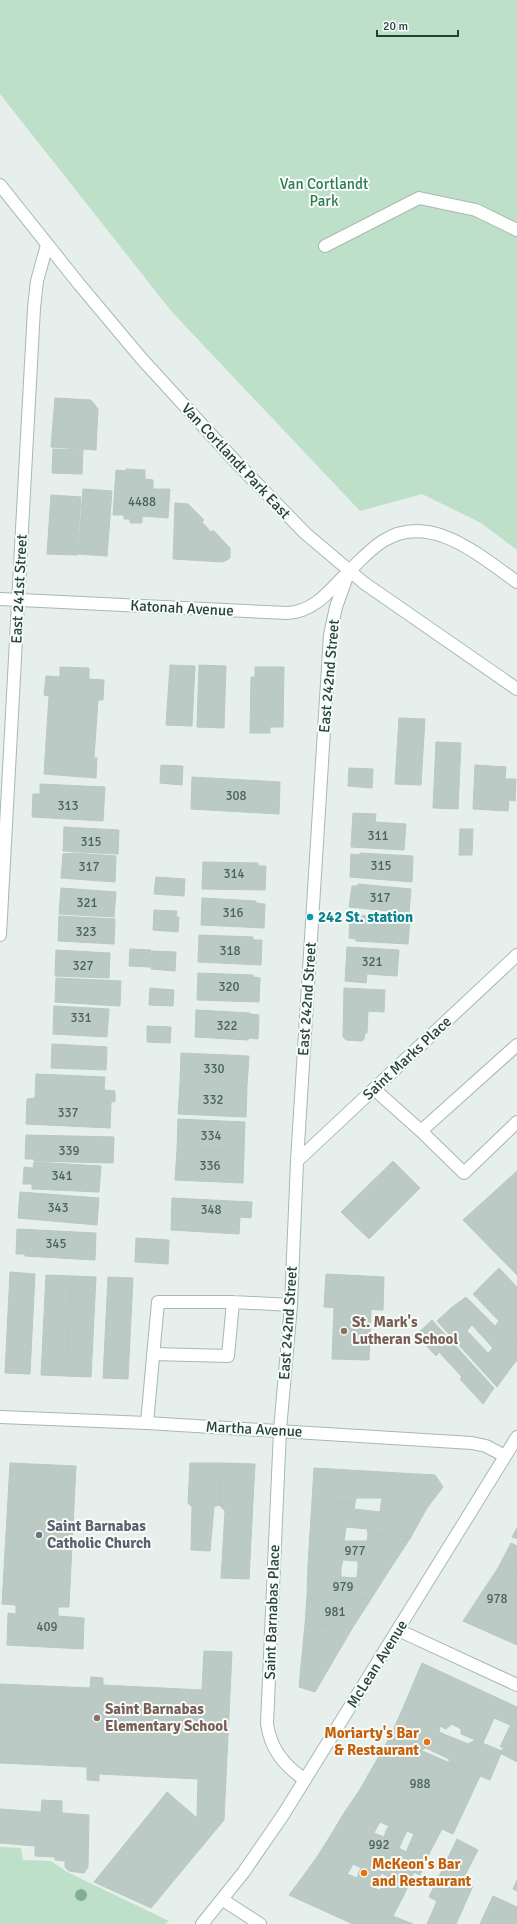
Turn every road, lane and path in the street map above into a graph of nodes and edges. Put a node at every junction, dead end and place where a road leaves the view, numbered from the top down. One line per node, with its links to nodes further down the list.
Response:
1 (0, 185): 3 (street, Van Cortlandt Park East)
2 (517, 230): 4 (street)
3 (47, 245): 5 (street, Van Cortlandt Park East); 8 (street, East 241st Street)
4 (325, 246)
5 (349, 571): 6 (street, Katonah Avenue); 8 (street, Katonah Avenue); 9 (street, Van Cortlandt Park East); 16 (street, East 242nd Street)
6 (517, 582)
7 (0, 599): 8 (street, Katonah Avenue)
8 (19, 600): 10 (street, East 241st Street)
9 (517, 688)
10 (0, 935)
11 (517, 954): 13 (street, Saint Marks Place)
12 (517, 1045): 15 (street)
13 (374, 1089): 15 (street); 16 (street, Saint Marks Place)
14 (517, 1122): 15 (street)
15 (421, 1131)
16 (297, 1162): 18 (street, East 242nd Street)
17 (233, 1302): 18 (street); 19 (street); 19 (street)
18 (290, 1305): 22 (street, East 242nd Street)
19 (153, 1354): 21 (street)
20 (0, 1417): 21 (street, Martha Avenue)
21 (147, 1423): 22 (street, Martha Avenue)
22 (280, 1430): 24 (street, Martha Avenue); 27 (street, Saint Barnabas Place)
23 (517, 1437): 24 (street, McLean Avenue)
24 (505, 1456): 25 (street, McLean Avenue)
25 (398, 1630): 26 (street); 27 (street, McLean Avenue)
26 (517, 1685)
27 (305, 1780): 28 (street, McLean Avenue)
28 (222, 1900): 29 (street, McLean Avenue); 30 (street)
29 (202, 1924)
30 (260, 1924)

